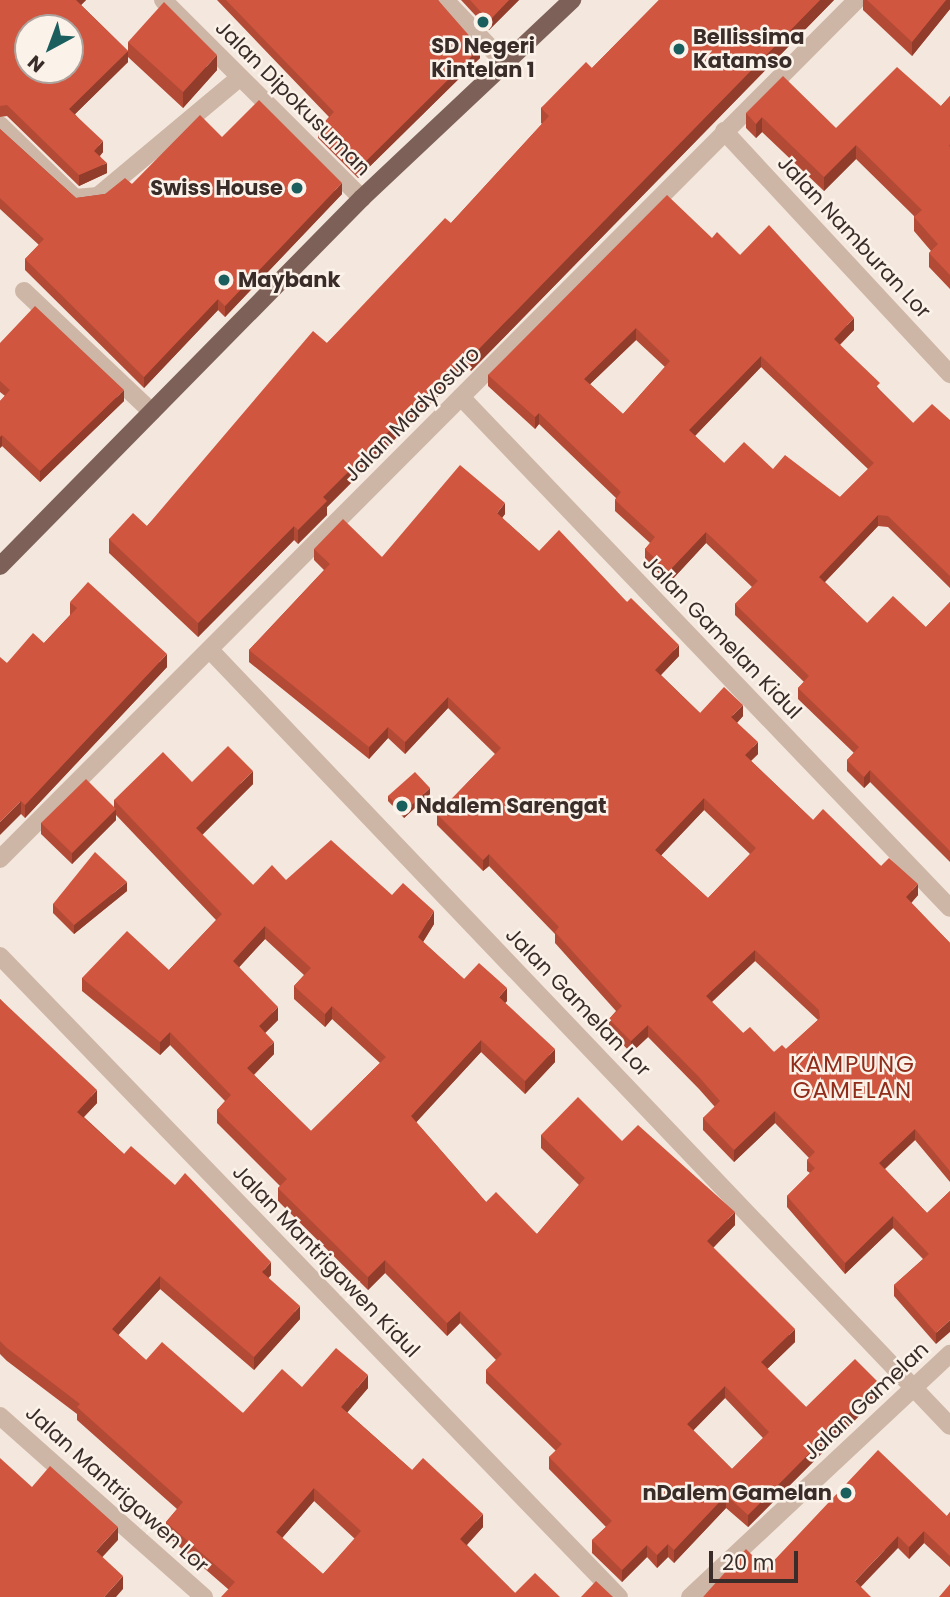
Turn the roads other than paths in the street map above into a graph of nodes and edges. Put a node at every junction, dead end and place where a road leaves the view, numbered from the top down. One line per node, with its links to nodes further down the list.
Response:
1 (163, 0): 6 (street, Jalan Dipokusuman)
2 (444, 0): 5 (street)
3 (572, 0): 5 (main road)
4 (857, 0): 8 (street, Jalan Madyosuro)
5 (507, 65): 9 (main road)
6 (239, 78): 7 (street); 9 (street, Jalan Dipokusuman)
7 (0, 125)
8 (724, 131): 11 (street, Jalan Namburan Lor); 12 (street, Jalan Madyosuro)
9 (362, 198): 13 (main road)
10 (24, 291): 13 (street)
11 (950, 374)
12 (461, 397): 15 (street, Jalan Madyosuro); 17 (street, Jalan Gamelan Kidul)
13 (152, 412): 14 (main road)
14 (0, 566)
15 (210, 650): 16 (street, Jalan Madyosuro); 20 (street, Jalan Gamelan Lor)
16 (0, 859)
17 (950, 908)
18 (0, 956): 24 (street, Jalan Mantrigawen Kidul)
19 (950, 1354): 20 (street, Jalan Gamelan)
20 (913, 1386): 22 (street, Jalan Gamelan Lor); 25 (street, Jalan Gamelan)
21 (0, 1416): 23 (street, Jalan Mantrigawen Lor)
22 (950, 1426)
23 (204, 1597)
24 (619, 1597)
25 (690, 1597)

